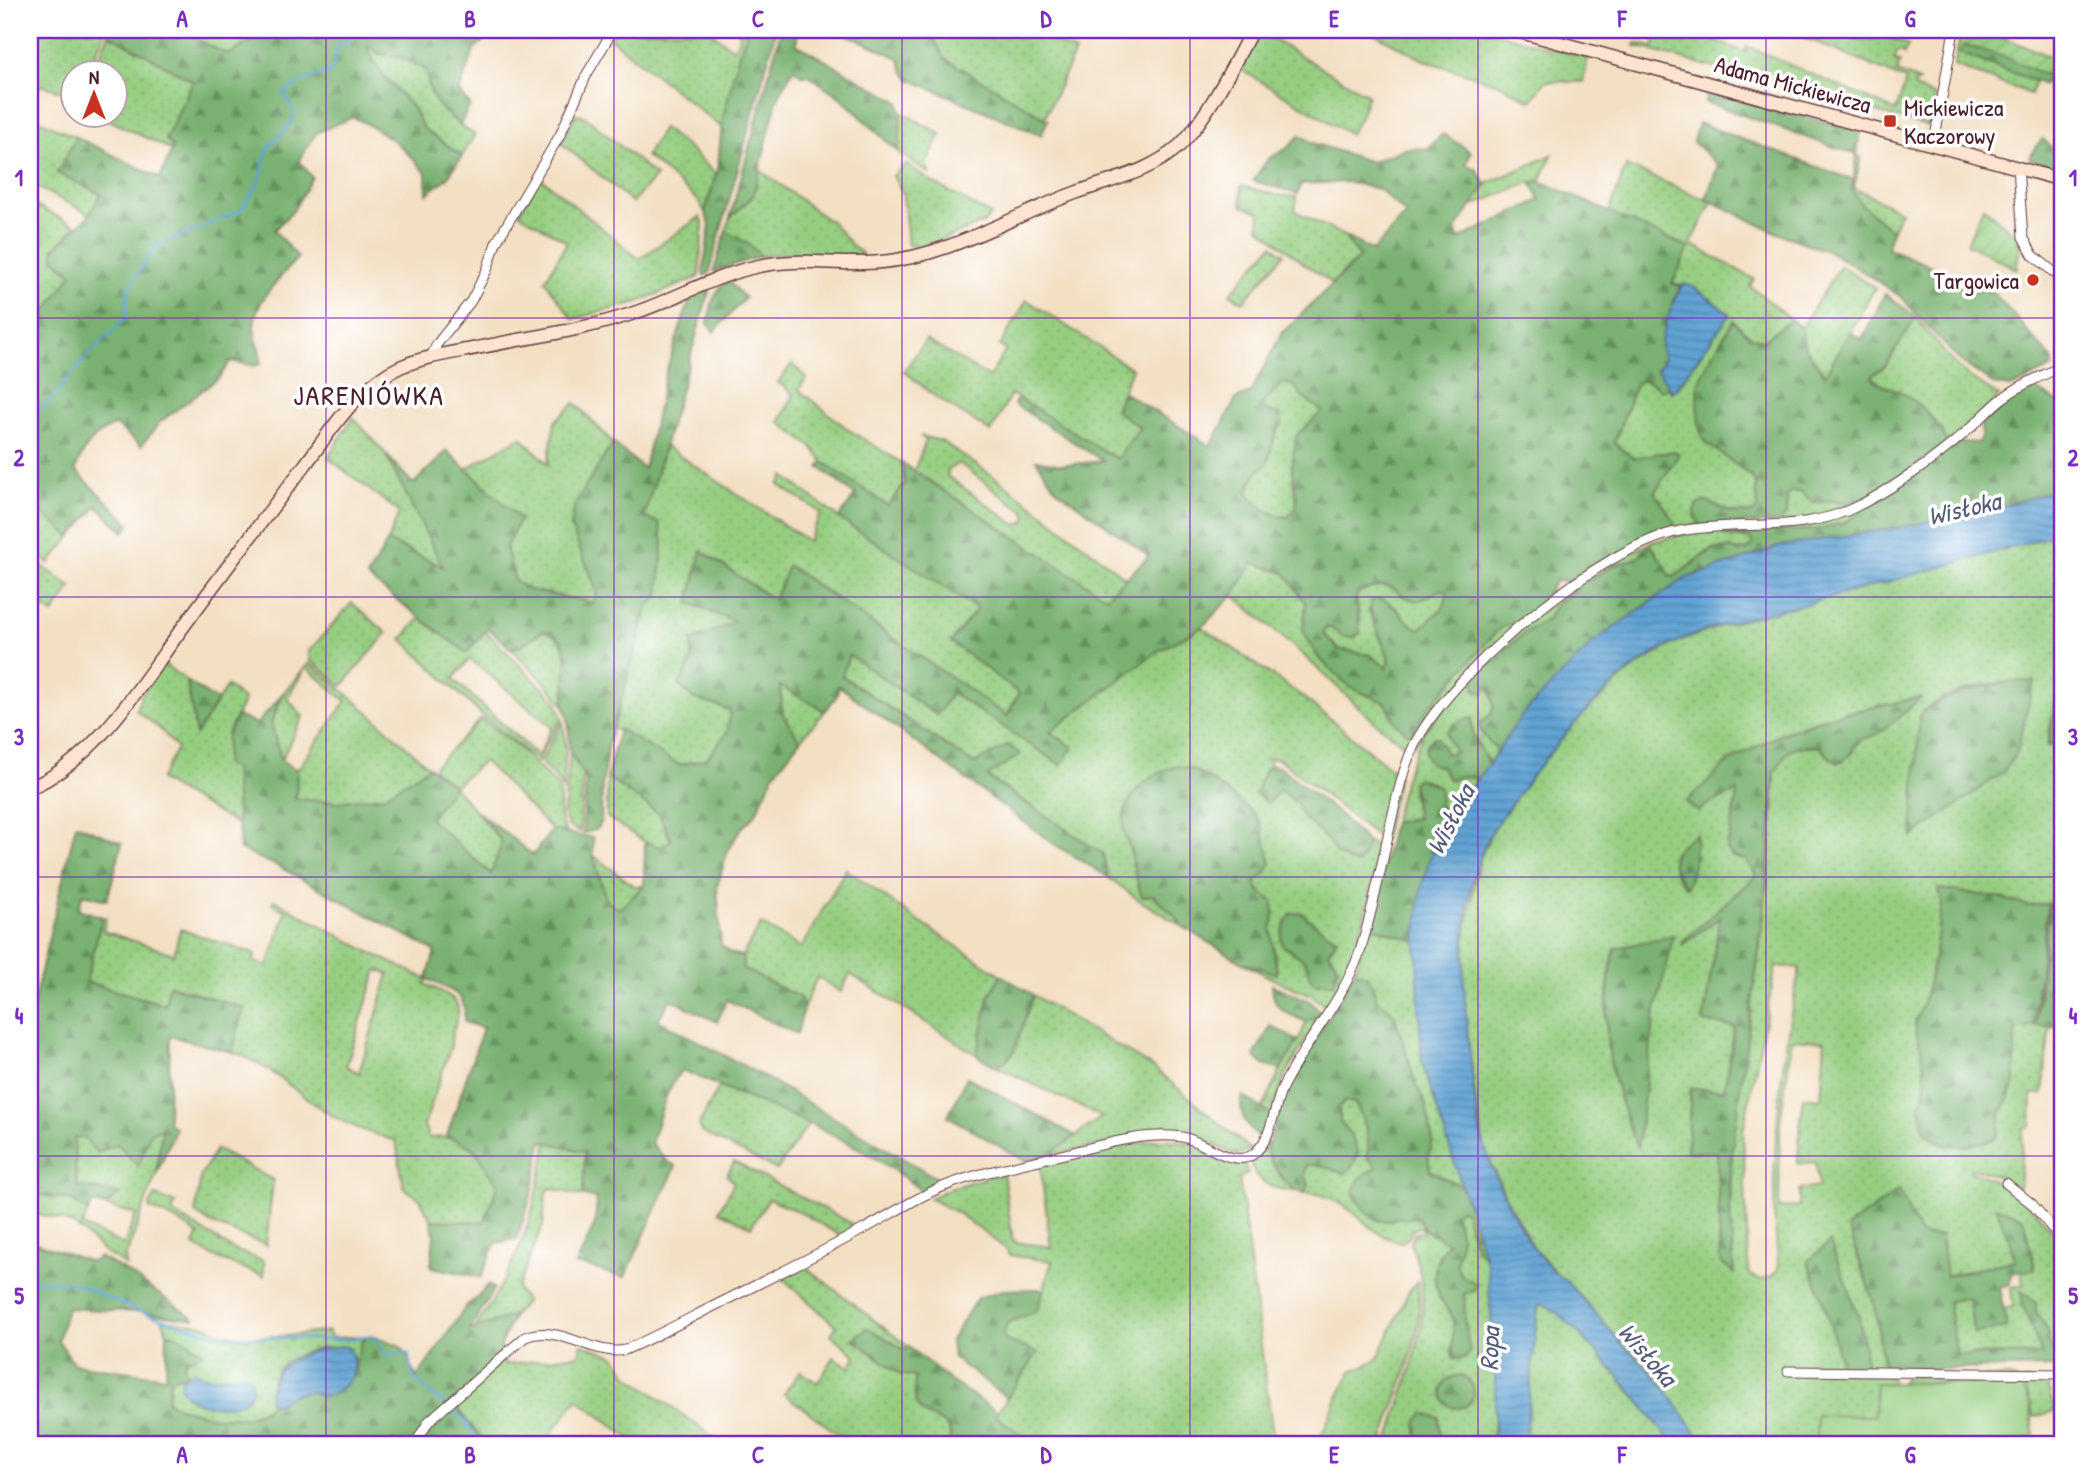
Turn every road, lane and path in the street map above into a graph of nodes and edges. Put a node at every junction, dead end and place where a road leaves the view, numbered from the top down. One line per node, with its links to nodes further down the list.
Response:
1 (613, 30): 9 (street)
2 (1252, 30): 9 (street)
3 (1513, 30): 5 (street, Adama Mickiewicza)
4 (1954, 30): 5 (street)
5 (1934, 143): 6 (street, Adama Mickiewicza)
6 (2018, 167): 7 (street, Adama Mickiewicza); 8 (street)
7 (2062, 180)
8 (2062, 279)
9 (431, 358): 11 (street)
10 (2062, 366): 16 (street)
11 (30, 788)
12 (2006, 1183): 13 (street)
13 (2062, 1240)
14 (1788, 1371): 15 (street)
15 (2062, 1374)
16 (415, 1444)

